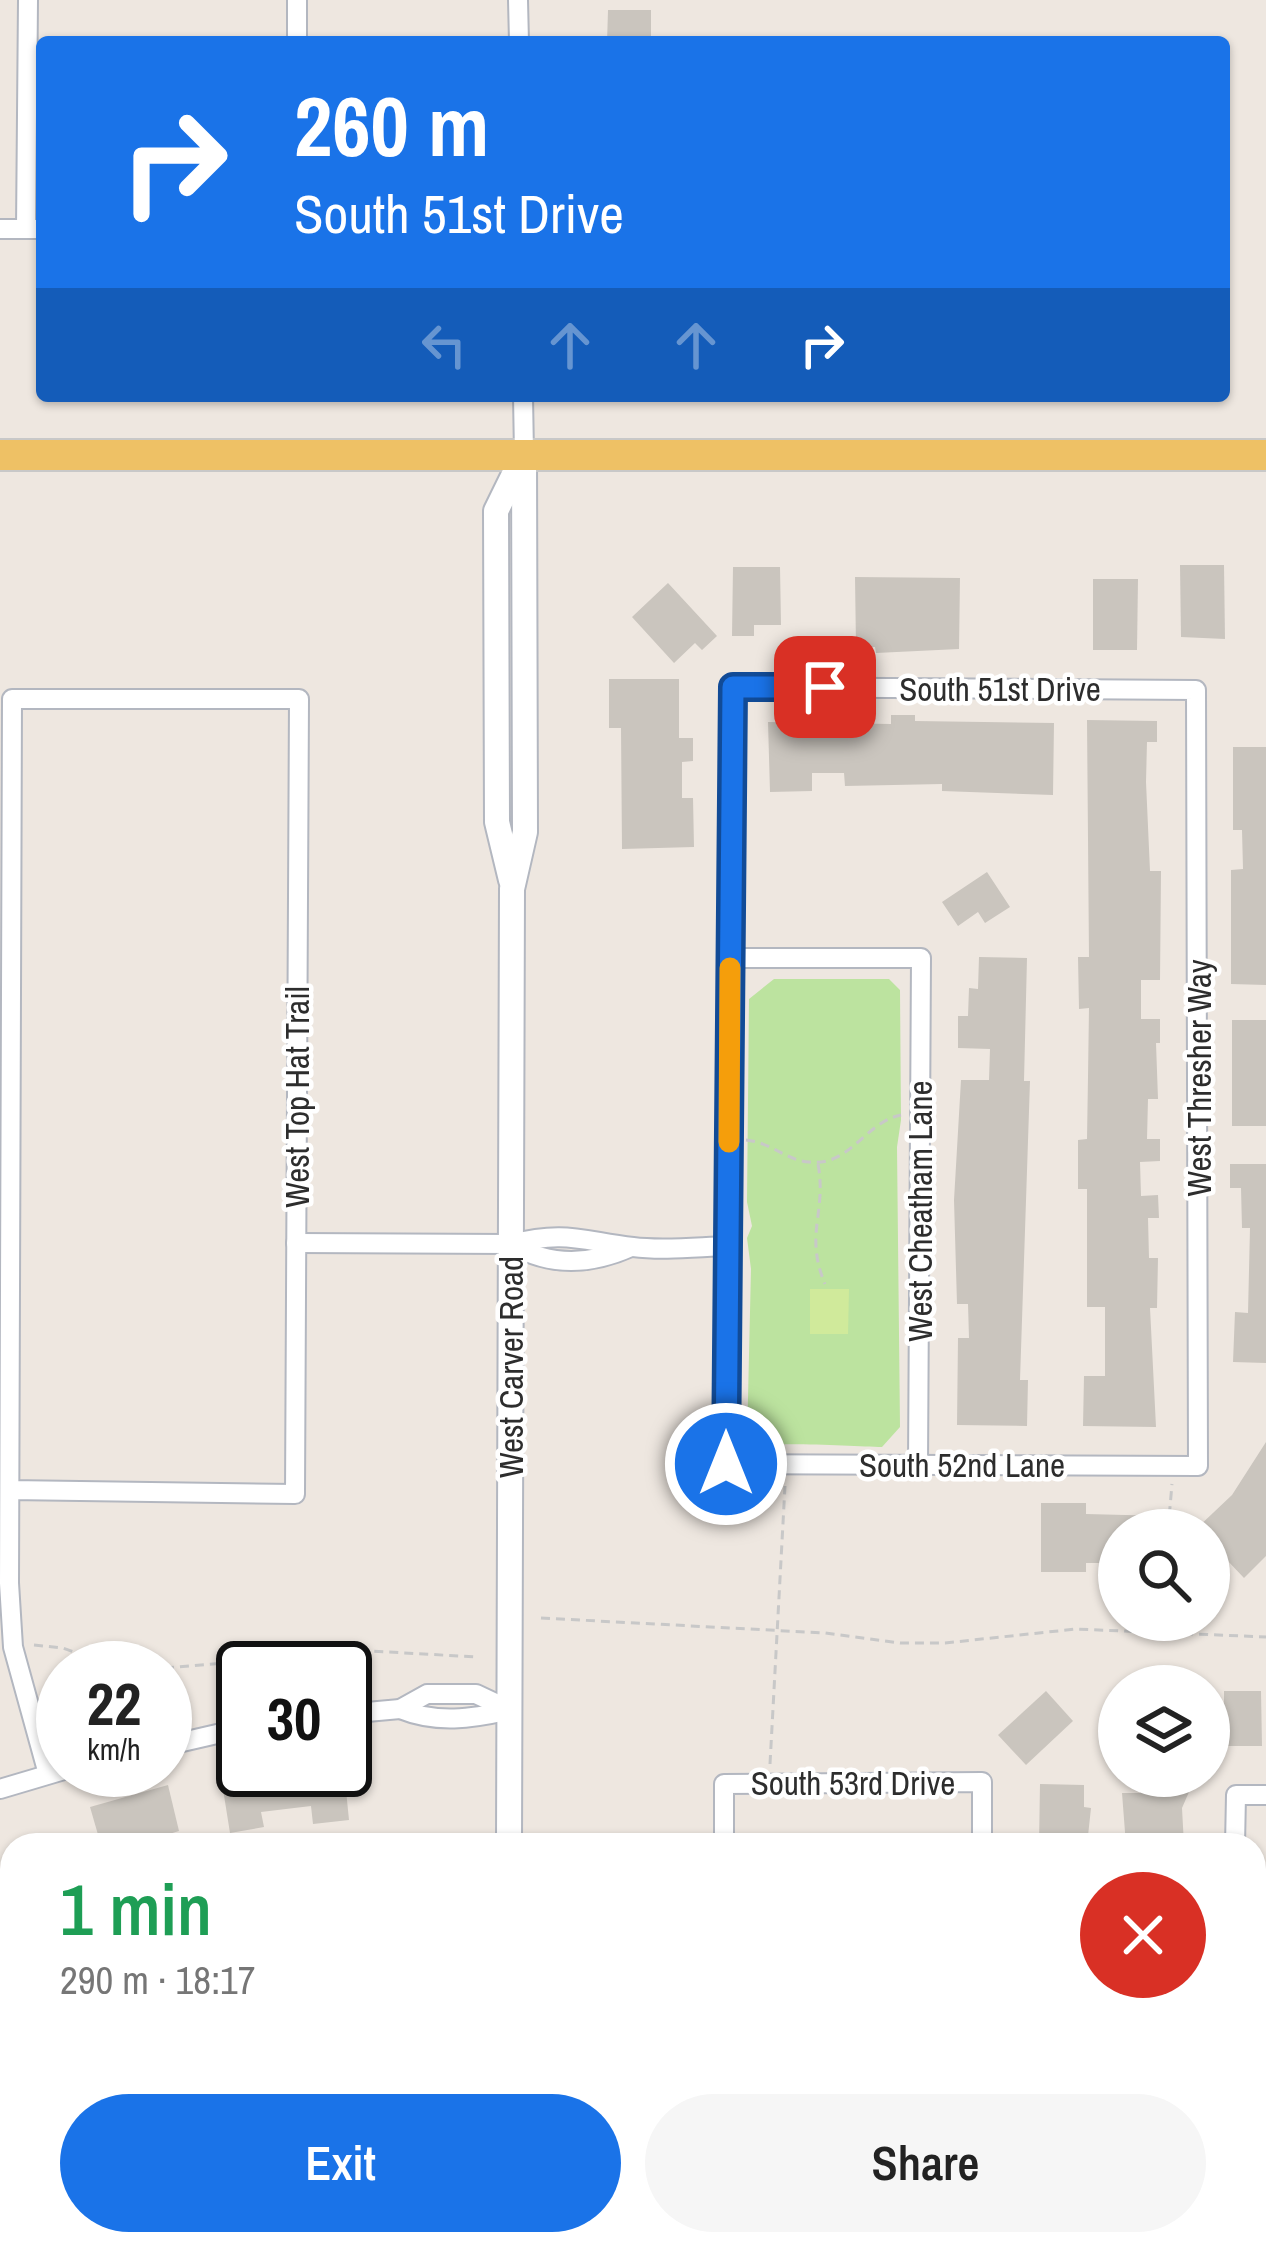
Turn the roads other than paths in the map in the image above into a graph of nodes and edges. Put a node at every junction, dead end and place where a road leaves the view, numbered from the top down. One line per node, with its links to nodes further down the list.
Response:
1 (28, 0): 7 (street)
2 (297, 0): 4 (street)
3 (518, 0): 5 (street)
4 (297, 36)
5 (519, 36)
6 (0, 229): 7 (street)
7 (34, 229)
8 (523, 402): 9 (street, West Carver Road)
9 (524, 454): 10 (main road); 11 (main road); 16 (street, West Carver Road)
10 (1266, 454)
11 (0, 455)
12 (1196, 690): 13 (street, South 51st Drive); 19 (street, West Thresher Way)
13 (730, 958): 17 (street); 18 (street, West Cheatham Lane)
14 (5, 1178): 15 (street, West Top Hat Trail); 20 (street)
15 (296, 1244): 16 (street); 20 (street, West Top Hat Trail)
16 (512, 1244): 17 (street); 21 (street, West Carver Road)
17 (728, 1246): 18 (street, South 52nd Lane)
18 (918, 1465): 19 (street, South 52nd Lane)
19 (1198, 1466)
20 (10, 1490): 23 (street)
21 (510, 1710): 22 (street); 27 (street, West Carver Road)
22 (372, 1711)
23 (36, 1713)
24 (36, 1778): 25 (street)
25 (0, 1789)
26 (1266, 1795): 30 (street)
27 (509, 1833)
28 (724, 1833): 29 (street, South 53rd Drive)
29 (982, 1833)
30 (1235, 1833)

